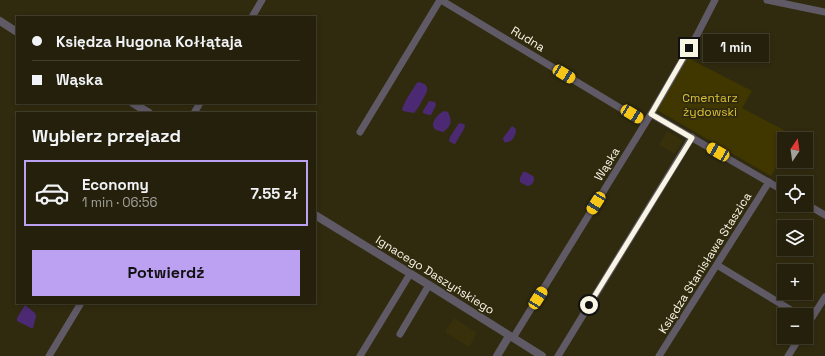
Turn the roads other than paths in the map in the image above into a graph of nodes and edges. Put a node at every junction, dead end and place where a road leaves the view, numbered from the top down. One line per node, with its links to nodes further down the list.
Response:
1 (262, 0): 6 (street)
2 (440, 0): 12 (street, Rudna); 13 (street)
3 (715, 0): 11 (street, Wąska)
4 (767, 0): 5 (street)
5 (825, 12)
6 (253, 16)
7 (0, 21): 8 (street)
8 (16, 31)
9 (135, 104): 10 (street)
10 (147, 112)
11 (651, 114): 12 (street, Wąska); 14 (street)
12 (645, 122): 28 (street, Wąska)
13 (360, 132)
14 (692, 138): 15 (street); 34 (street)
15 (769, 182): 16 (street); 20 (street, Księdza Stanisława Staszica)
16 (777, 187)
17 (813, 208): 18 (street)
18 (825, 215)
19 (316, 216): 21 (street, Ignacego Daszyńskiego)
20 (717, 265): 25 (street); 35 (street, Księdza Stanisława Staszica)
21 (410, 274): 22 (street, Ignacego Daszyńskiego); 31 (street)
22 (429, 285): 27 (street); 28 (street, Ignacego Daszyńskiego)
23 (825, 296): 26 (street)
24 (80, 304): 30 (street)
25 (788, 308)
26 (813, 313)
27 (400, 334)
28 (511, 337): 32 (street); 33 (street, Ignacego Daszyńskiego)
29 (796, 344): 36 (street)
30 (49, 356)
31 (360, 356)
32 (497, 356)
33 (542, 356)
34 (558, 356)
35 (659, 356)
36 (788, 356)

